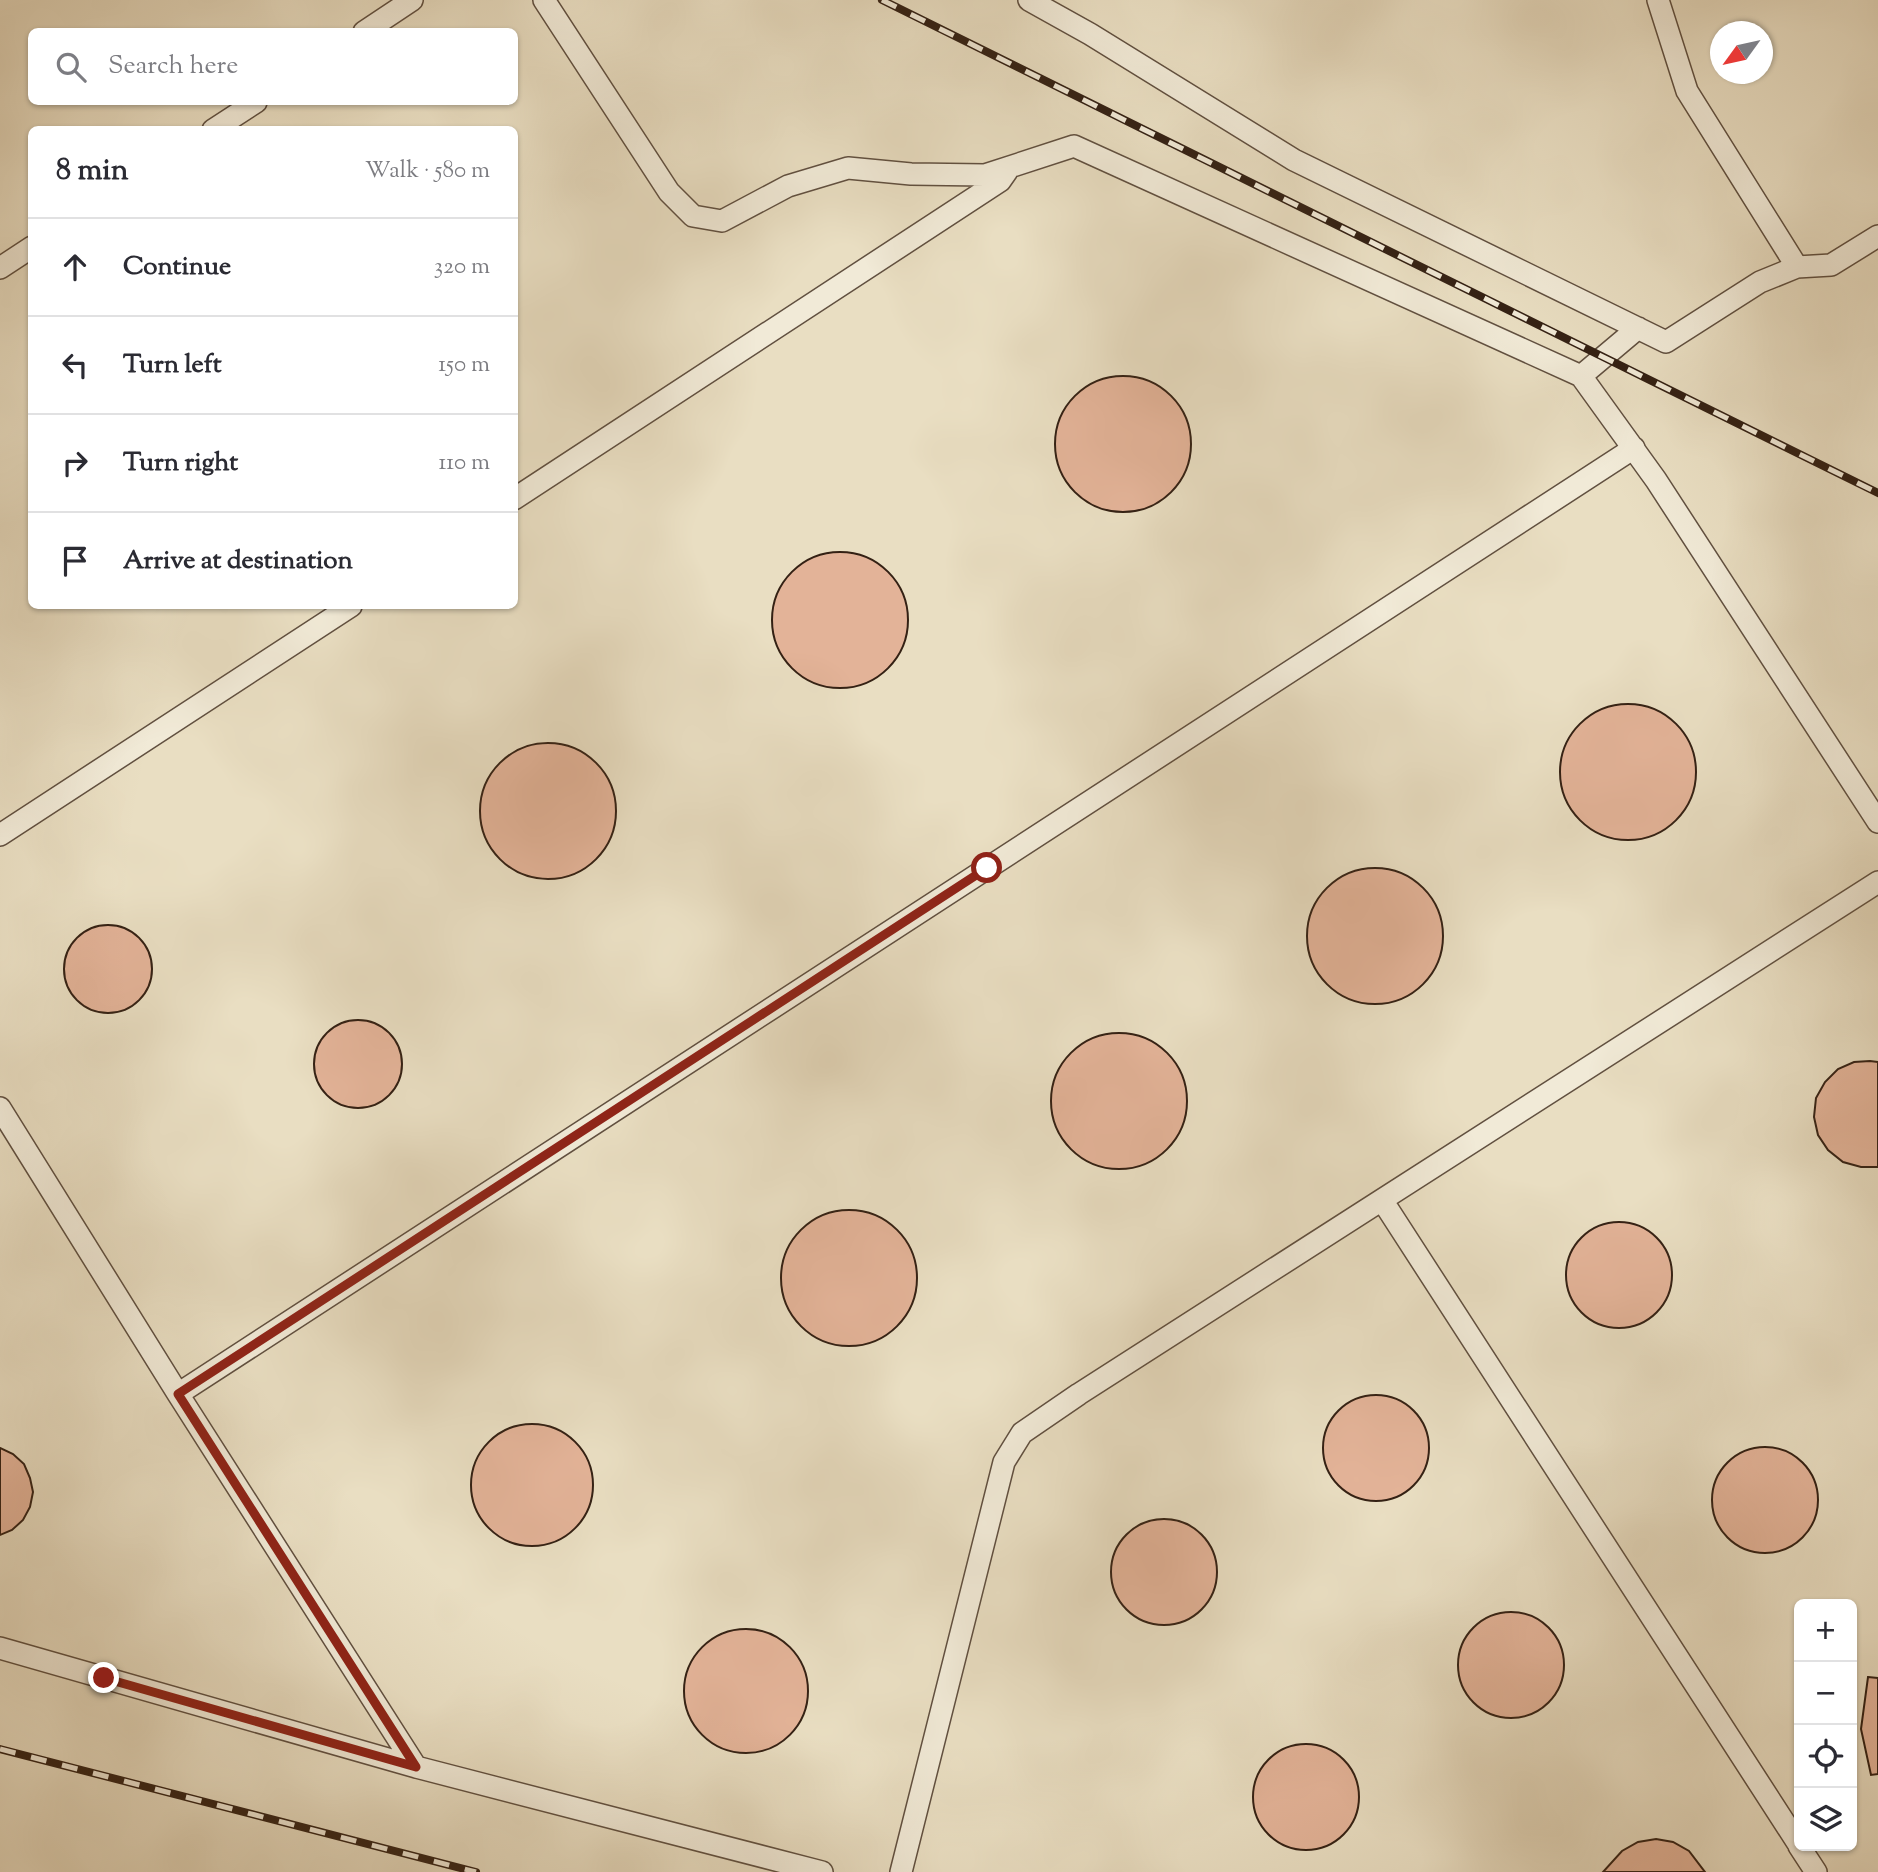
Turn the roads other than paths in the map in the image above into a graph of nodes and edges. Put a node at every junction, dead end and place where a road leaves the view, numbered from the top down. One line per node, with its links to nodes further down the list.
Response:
1 (412, 0): 5 (lane)
2 (544, 0): 8 (lane)
3 (1029, 0): 13 (lane)
4 (1658, 0): 11 (lane)
5 (370, 28)
6 (251, 105): 7 (lane)
7 (219, 126)
8 (1008, 168): 14 (lane); 16 (lane)
9 (1878, 236): 11 (lane)
10 (28, 250): 12 (lane)
11 (1797, 267): 13 (lane)
12 (0, 268)
13 (1638, 328): 14 (lane)
14 (1581, 376): 15 (lane)
15 (1634, 448): 18 (lane); 23 (lane)
16 (518, 496)
17 (346, 609): 19 (lane)
18 (1878, 822)
19 (0, 835)
20 (1878, 882): 22 (lane)
21 (0, 1108): 23 (lane)
22 (1382, 1200): 26 (lane); 29 (lane)
23 (178, 1394): 25 (lane)
24 (0, 1648): 25 (lane)
25 (416, 1767): 28 (lane)
26 (1794, 1838)
27 (1802, 1851): 30 (lane)
28 (822, 1872)
29 (901, 1872)
30 (1816, 1872)

